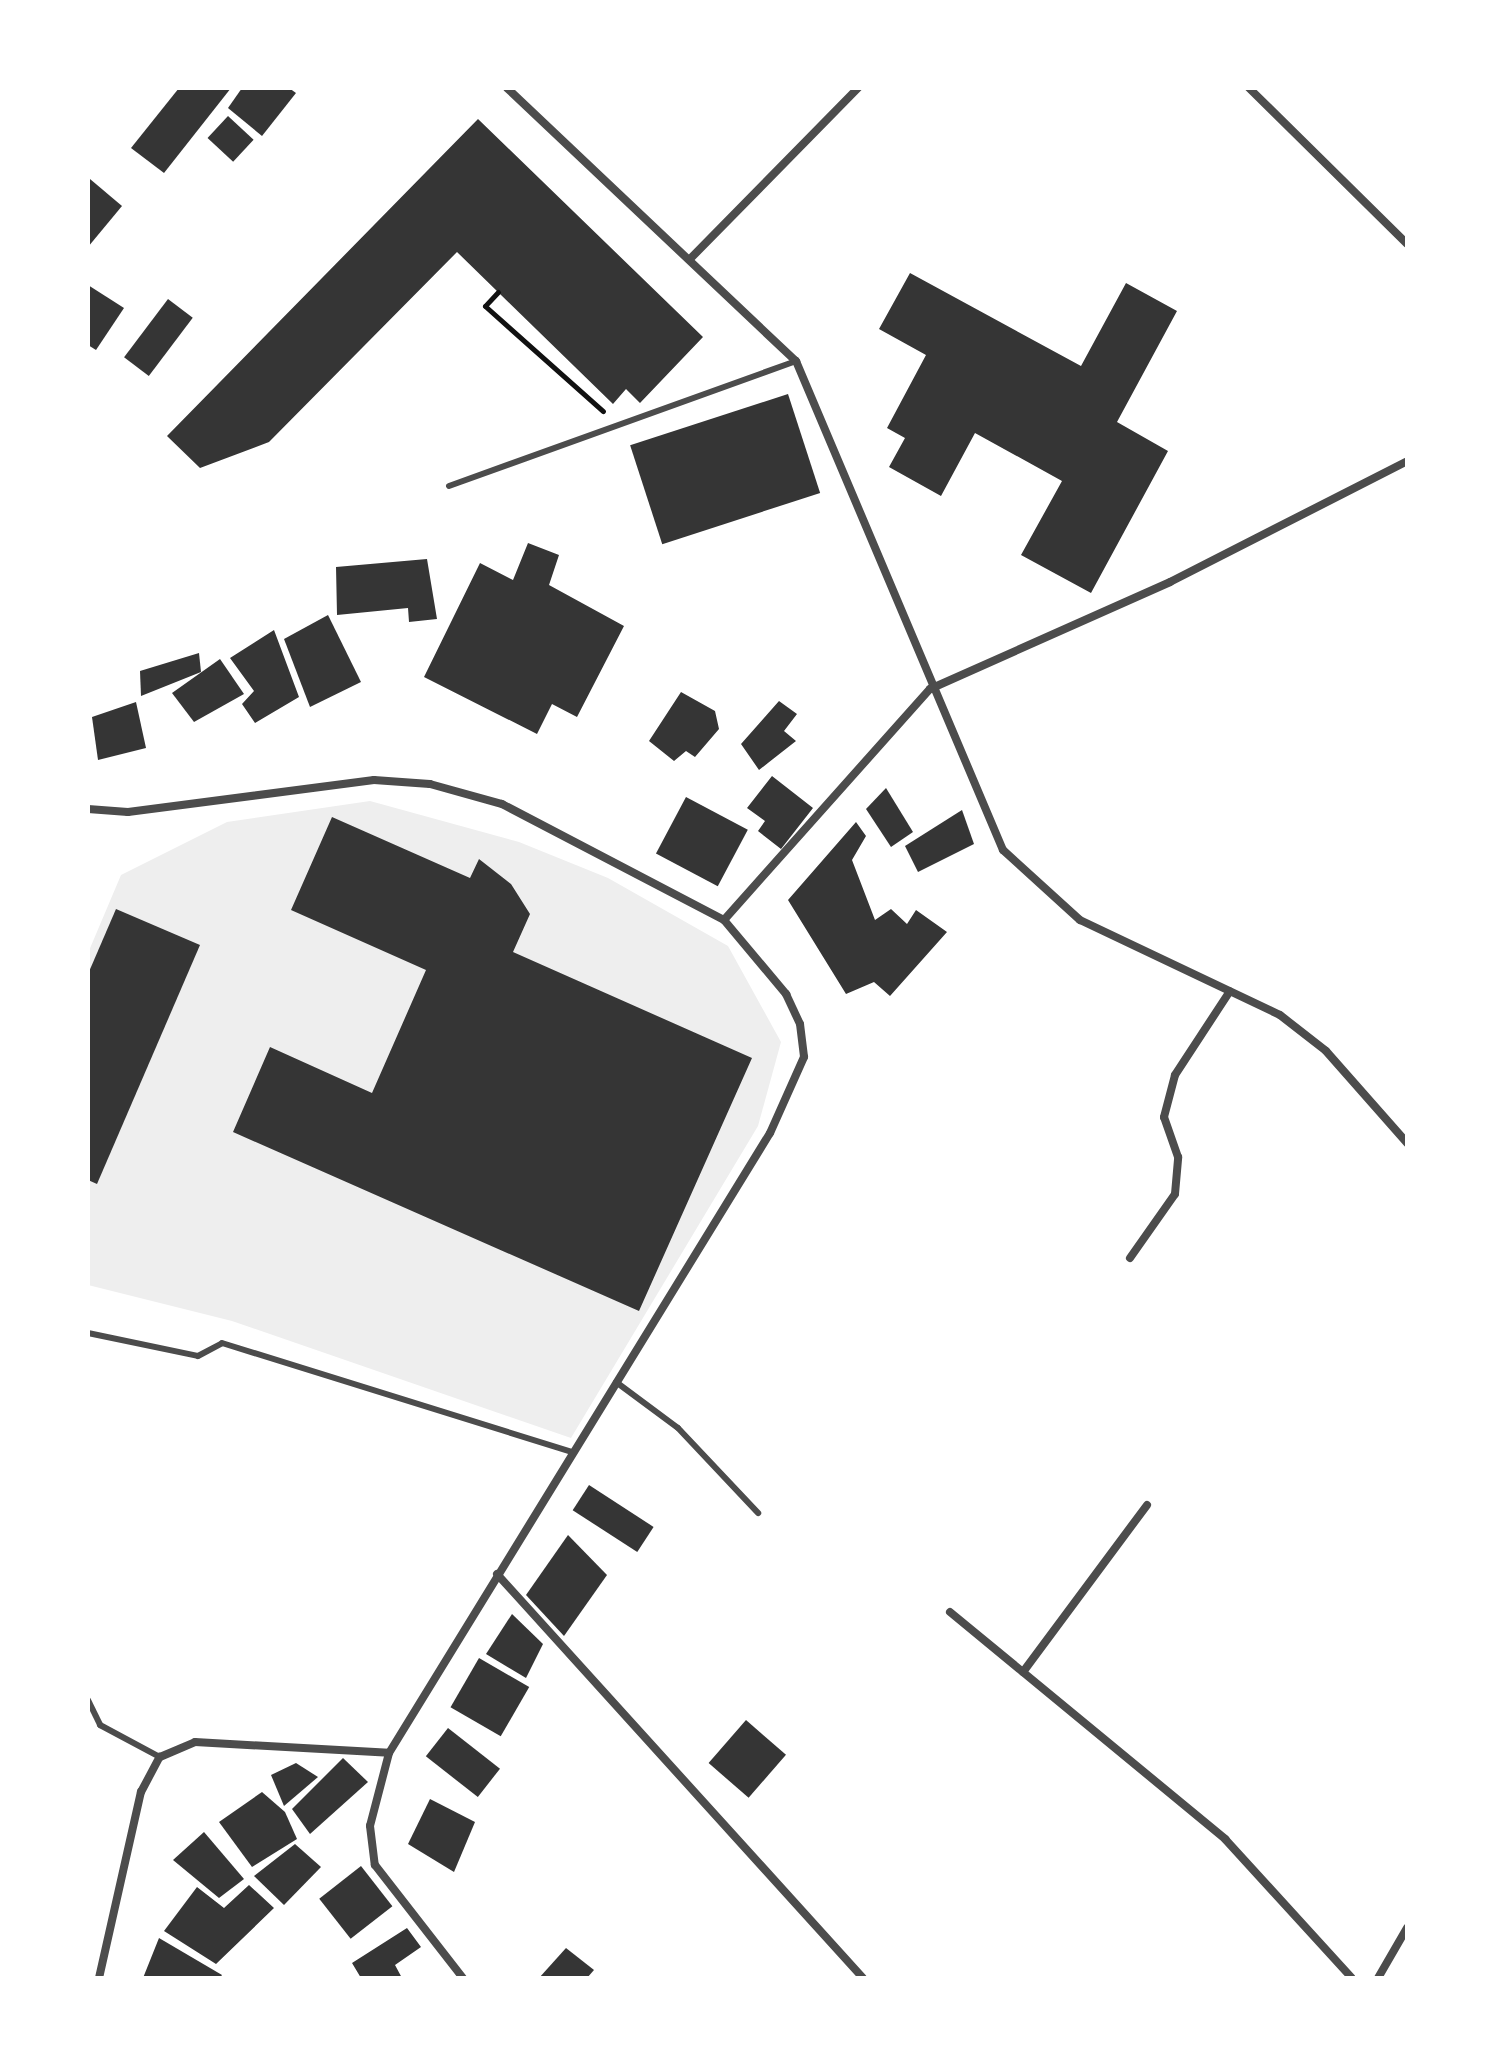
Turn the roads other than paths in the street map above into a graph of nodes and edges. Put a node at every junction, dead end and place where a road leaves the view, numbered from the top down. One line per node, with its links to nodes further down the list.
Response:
1 (507, 88): 5 (street)
2 (858, 88): 5 (street)
3 (1249, 88): 4 (street)
4 (1407, 244)
5 (690, 259): 6 (street)
6 (796, 361): 8 (lane); 9 (street)
7 (1407, 461): 9 (street)
8 (449, 486)
9 (930, 689): 11 (street); 12 (street)
10 (88, 809): 11 (street)
11 (724, 920): 16 (street)
12 (1230, 991): 13 (street); 14 (street)
13 (1407, 1143)
14 (1130, 1258)
15 (88, 1333): 17 (lane)
16 (616, 1382): 17 (street); 19 (lane)
17 (572, 1452): 20 (street)
18 (1147, 1505): 22 (street)
19 (758, 1513)
20 (497, 1574): 24 (street); 29 (street)
21 (950, 1612): 22 (street)
22 (1023, 1672): 30 (street)
23 (88, 1700): 25 (lane)
24 (389, 1753): 25 (street); 28 (street)
25 (160, 1757): 27 (street)
26 (1407, 1928): 31 (street)
27 (99, 1978)
28 (463, 1978)
29 (863, 1978)
30 (1352, 1978)
31 (1378, 1978)

